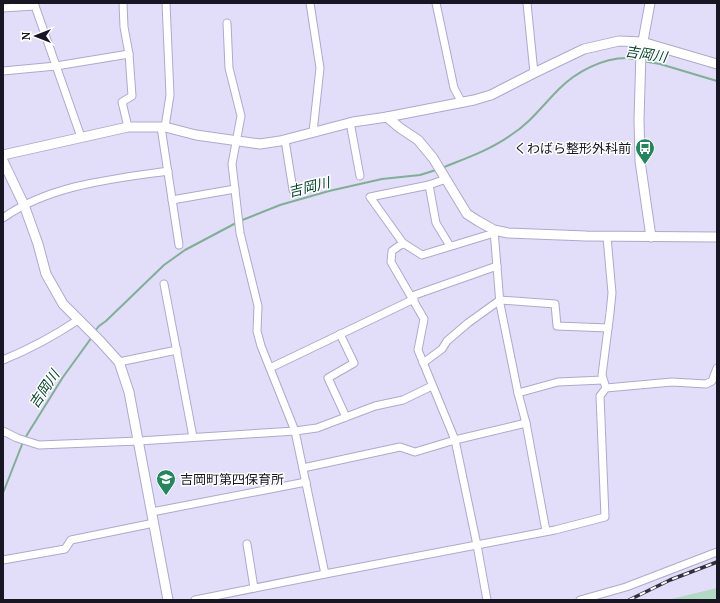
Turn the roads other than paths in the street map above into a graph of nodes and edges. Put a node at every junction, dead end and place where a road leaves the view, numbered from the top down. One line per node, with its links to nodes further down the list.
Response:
1 (122, 3): 11 (street)
2 (166, 3): 20 (street)
3 (310, 3): 21 (street)
4 (436, 3): 16 (street)
5 (527, 3): 15 (street)
6 (650, 3): 10 (street)
7 (35, 5): 8 (street); 13 (street)
8 (3, 8)
9 (228, 23): 24 (street)
10 (642, 42): 12 (street); 15 (street); 39 (street)
11 (129, 54): 13 (street); 19 (street)
12 (717, 64)
13 (56, 66): 14 (street); 22 (street)
14 (3, 71)
15 (534, 73): 16 (street)
16 (462, 103): 17 (street)
17 (387, 117): 18 (street); 29 (street)
18 (350, 122): 21 (street); 28 (street)
19 (128, 127): 20 (street); 22 (street)
20 (163, 127): 24 (street); 27 (street)
21 (313, 132): 23 (street)
22 (81, 137): 25 (street)
23 (285, 140): 24 (street); 32 (street)
24 (237, 141): 31 (street)
25 (3, 155)
26 (3, 161): 34 (street)
27 (168, 171): 33 (street); 34 (street)
28 (360, 176)
29 (445, 178): 30 (street); 36 (street)
30 (429, 185): 40 (street); 42 (street)
31 (235, 190): 33 (street); 54 (street)
32 (293, 190)
33 (172, 200): 41 (street)
34 (24, 205): 35 (street); 47 (street)
35 (3, 218)
36 (494, 230): 37 (street); 42 (street); 43 (street)
37 (607, 237): 39 (street); 48 (street)
38 (717, 237): 39 (street)
39 (651, 238)
40 (403, 243): 42 (street); 45 (street)
41 (179, 245)
42 (450, 246)
43 (497, 266): 45 (street); 46 (street)
44 (164, 284): 50 (street)
45 (413, 298): 49 (street); 53 (street)
46 (500, 300): 48 (street); 53 (street); 59 (street)
47 (81, 323): 51 (street); 52 (street)
48 (608, 328): 56 (street)
49 (340, 334): 54 (street); 60 (street)
50 (177, 350): 52 (street); 64 (street)
51 (3, 360)
52 (118, 362): 66 (street)
53 (423, 363): 57 (street)
54 (270, 368): 63 (street)
55 (717, 368): 58 (street)
56 (603, 380): 58 (street); 59 (street)
57 (432, 386): 60 (street); 65 (street)
58 (606, 388): 71 (street)
59 (518, 393): 61 (street)
60 (346, 417): 63 (street)
61 (526, 423): 65 (street); 71 (street)
62 (3, 431): 66 (street)
63 (295, 431): 64 (street); 67 (street)
64 (193, 437): 66 (street)
65 (455, 440): 67 (street); 73 (street)
66 (139, 441): 69 (street)
67 (303, 468): 68 (street)
68 (306, 482): 69 (street); 76 (street)
69 (152, 512): 70 (street)
70 (154, 523): 75 (street); 78 (street)
71 (546, 531): 73 (street)
72 (247, 544): 77 (street)
73 (477, 545): 76 (street); 80 (street)
74 (717, 552): 81 (street)
75 (3, 560)
76 (325, 574): 77 (street)
77 (254, 588): 79 (street)
78 (168, 600)
79 (195, 600)
80 (487, 600)
81 (580, 600)

